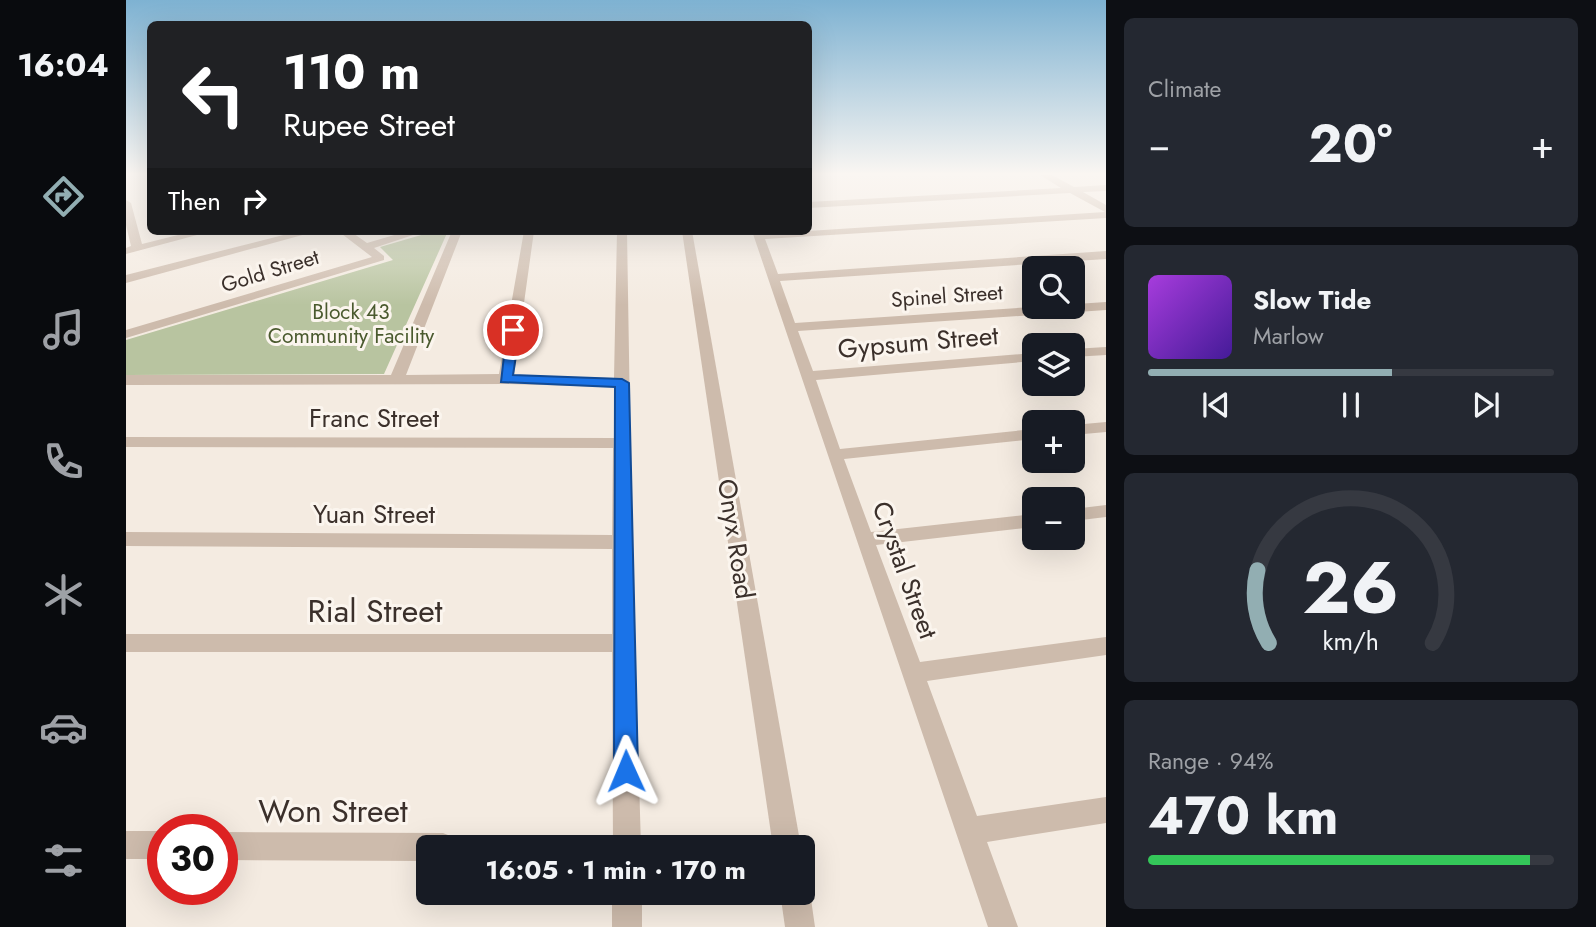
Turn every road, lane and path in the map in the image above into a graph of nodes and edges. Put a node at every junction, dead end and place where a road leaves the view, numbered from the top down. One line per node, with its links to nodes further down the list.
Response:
1 (128, 218): 14 (street)
2 (1046, 218): 3 (street)
3 (812, 231)
4 (191, 235): 14 (street)
5 (296, 235): 17 (street, Gold Street)
6 (348, 235): 13 (street, Gold Street)
7 (406, 235): 13 (street)
8 (455, 235): 27 (street)
9 (528, 235): 25 (street)
10 (622, 235): 28 (street)
11 (688, 235): 48 (street, Onyx Road)
12 (758, 235): 16 (street, Crystal Street)
13 (365, 247): 20 (street, Gold Street)
14 (132, 250)
15 (1106, 255): 16 (street)
16 (775, 278): 19 (street, Crystal Street)
17 (126, 279)
18 (1106, 306): 19 (street, Spinel Street)
19 (790, 327): 24 (street, Crystal Street)
20 (126, 334)
21 (1106, 351): 22 (street)
22 (1085, 353)
23 (1022, 358): 24 (street, Gypsum Street)
24 (806, 376): 34 (street, Crystal Street)
25 (506, 379): 27 (street); 28 (street)
26 (126, 380): 27 (street)
27 (396, 380)
28 (622, 383): 33 (street)
29 (1106, 426): 30 (street)
30 (1085, 429)
31 (1022, 435): 34 (street)
32 (126, 442): 33 (street, Franc Street)
33 (622, 443): 40 (street)
34 (834, 455): 39 (street, Crystal Street)
35 (1106, 511): 36 (street)
36 (1085, 514)
37 (1022, 521): 39 (street)
38 (126, 539): 40 (street, Yuan Street)
39 (864, 540): 44 (street, Crystal Street)
40 (622, 542): 42 (street)
41 (126, 643): 42 (street, Rial Street)
42 (625, 643): 47 (street)
43 (1106, 646): 44 (street)
44 (913, 673): 46 (street, Crystal Street)
45 (1106, 810): 46 (street)
46 (970, 831): 57 (street, Crystal Street)
47 (627, 835)
48 (785, 835)
49 (126, 845): 50 (street)
50 (147, 845)
51 (238, 846): 52 (street, Won Street)
52 (416, 847)
53 (627, 905): 55 (street)
54 (796, 905): 56 (street)
55 (627, 927)
56 (800, 927)
57 (1003, 927)

